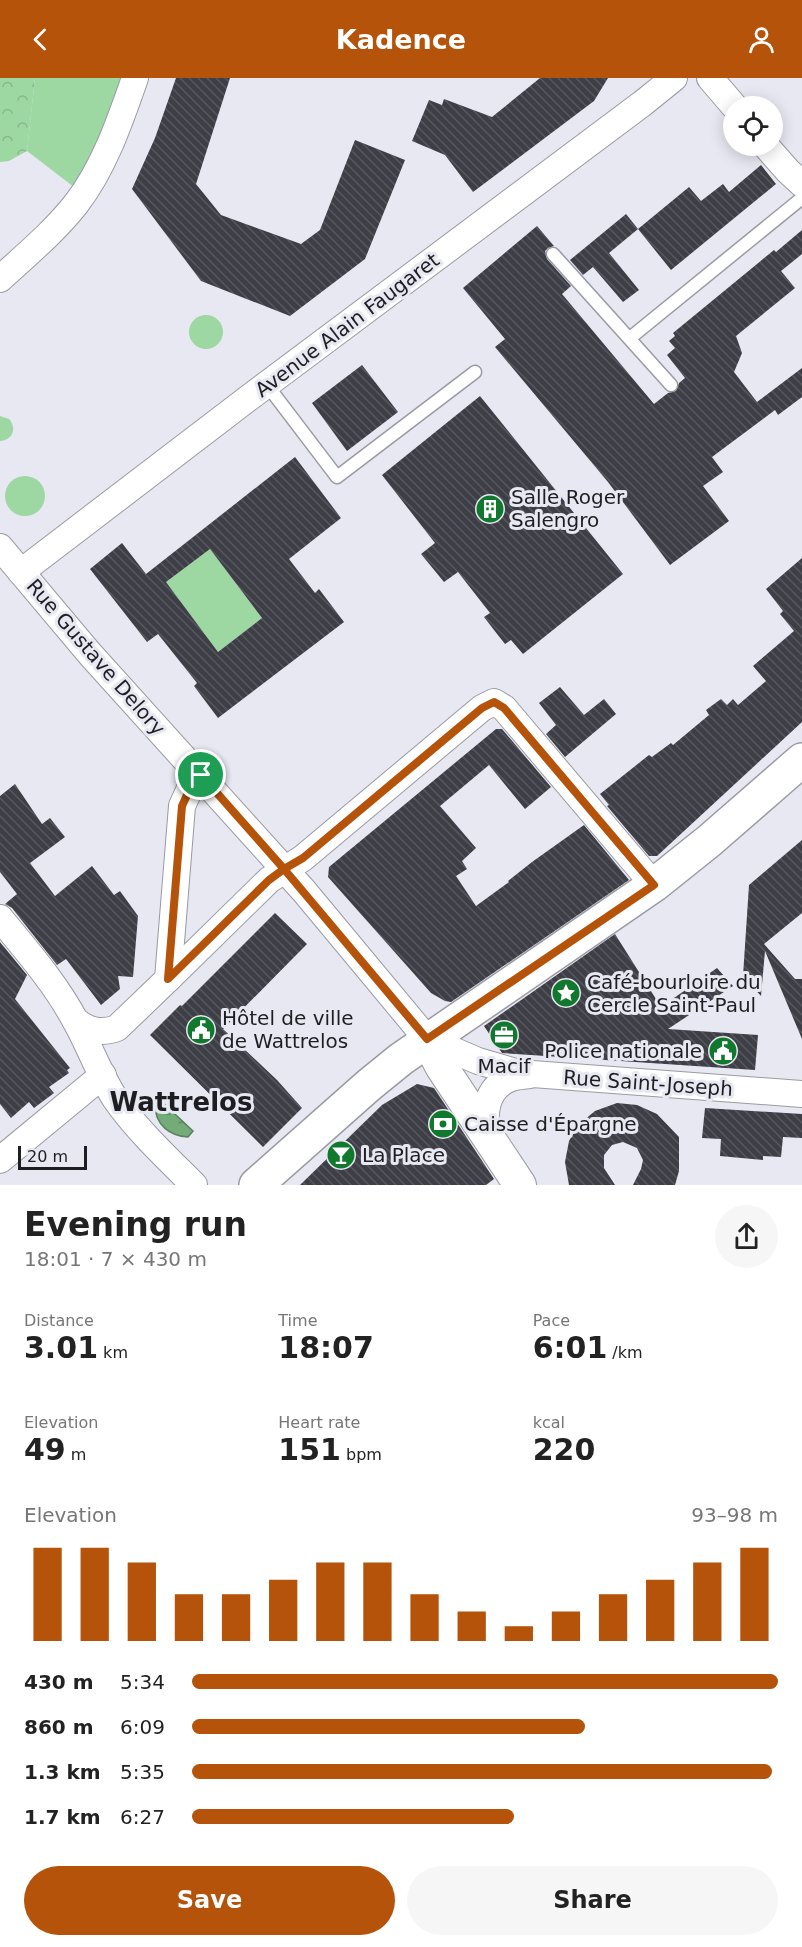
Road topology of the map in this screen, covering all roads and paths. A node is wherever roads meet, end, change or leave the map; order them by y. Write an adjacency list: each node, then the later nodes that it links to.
1 (135, 78): 9 (street)
2 (674, 78): 12 (street, Avenue Alain Faugaret)
3 (710, 78): 4 (street)
4 (725, 96)
5 (775, 156): 6 (street)
6 (802, 184)
7 (802, 198): 10 (lane)
8 (554, 254): 10 (lane)
9 (0, 279)
10 (630, 338): 13 (lane)
11 (476, 372): 12 (lane)
12 (267, 385): 14 (street, Avenue Alain Faugaret)
13 (671, 385)
14 (9, 565): 16 (street, Rue Gustave Delory)
15 (802, 760): 18 (main road)
16 (201, 775): 17 (street, Rue Gustave Delory); 20 (street)
17 (284, 869): 18 (street); 20 (street); 22 (street, Rue Gustave Delory)
18 (654, 885): 22 (main road)
19 (0, 918): 21 (street)
20 (168, 979): 21 (street)
21 (76, 1021): 23 (street)
22 (427, 1039): 24 (street, Rue Saint-Joseph); 26 (street); 29 (main road)
23 (103, 1075): 27 (street); 28 (street)
24 (533, 1075): 25 (street, Rue Saint-Joseph); 26 (street)
25 (802, 1094)
26 (491, 1142): 30 (street)
27 (0, 1160)
28 (194, 1185)
29 (256, 1185)
30 (520, 1185)

